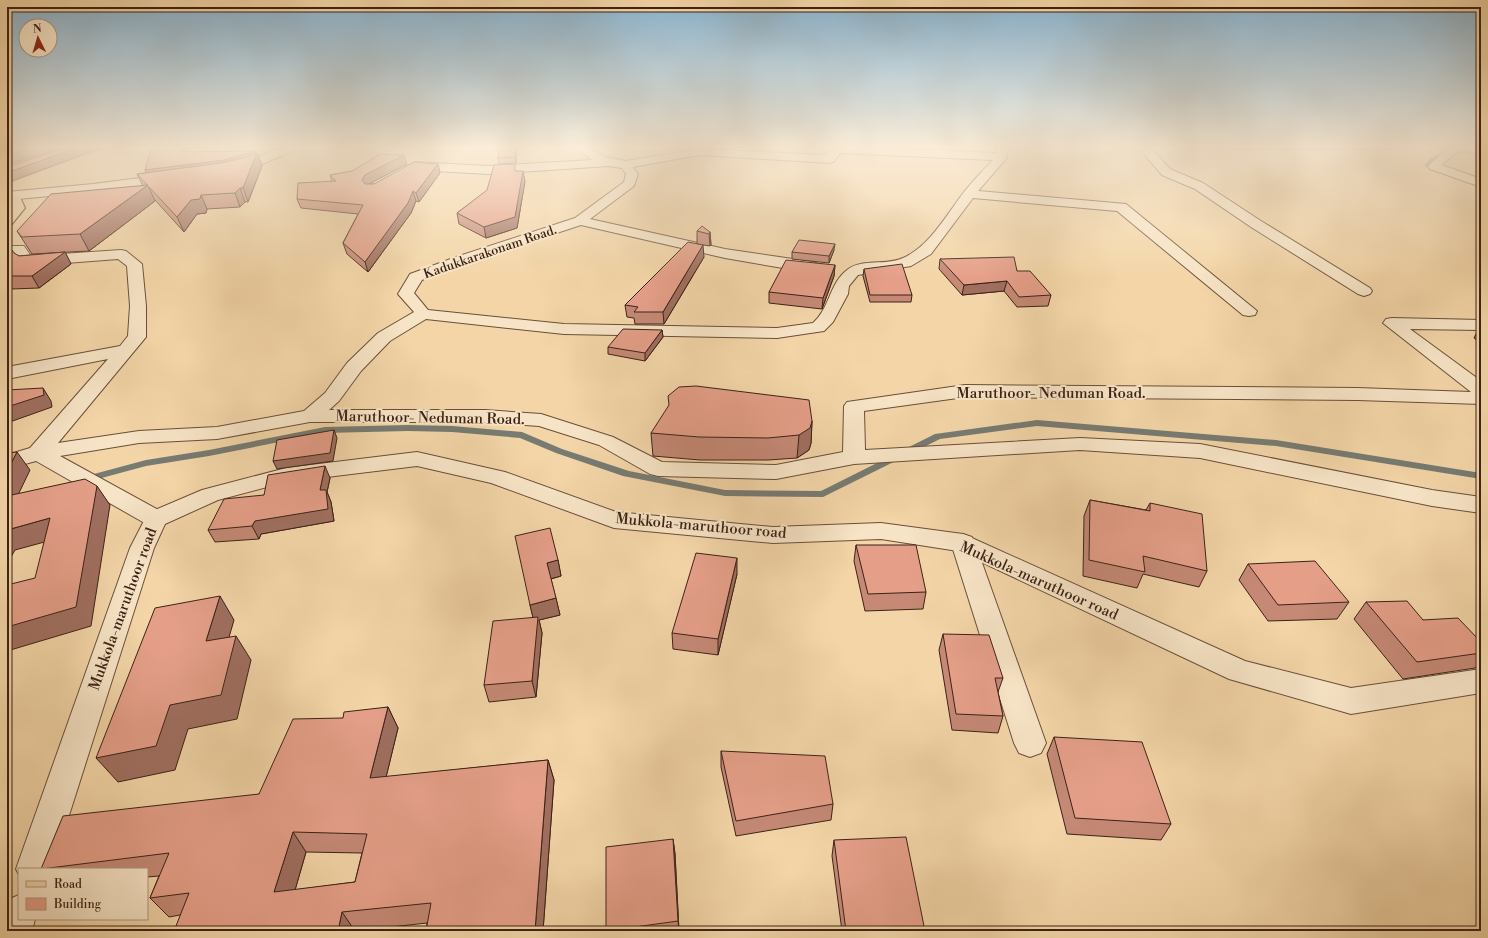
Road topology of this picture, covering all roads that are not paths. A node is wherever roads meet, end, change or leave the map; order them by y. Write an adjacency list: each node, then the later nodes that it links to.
1 (74, 190): 6 (street)
2 (621, 190): 7 (street, Kadukkarakonam Road.)
3 (973, 190): 5 (street)
4 (1205, 190): 11 (street)
5 (969, 194): 10 (street); 12 (street)
6 (7, 196): 8 (main road)
7 (580, 220): 10 (street); 13 (street, Kadukkarakonam Road.)
8 (7, 221)
9 (7, 250): 15 (street)
10 (840, 270): 13 (street)
11 (1364, 291)
12 (1249, 311)
13 (423, 314): 19 (street)
14 (1481, 325): 17 (street)
15 (126, 350): 16 (street); 20 (street)
16 (7, 373)
17 (1481, 390)
18 (1481, 398): 21 (street, Maruthoor- Neduman Road.)
19 (310, 416): 20 (street, Maruthoor- Neduman Road.); 21 (street, Maruthoor- Neduman Road.)
20 (38, 454): 22 (street, Maruthoor- Neduman Road.); 24 (street)
21 (854, 457): 23 (street)
22 (7, 462)
23 (1481, 505)
24 (156, 519): 25 (street, Mukkola-maruthoor road); 28 (street, Mukkola-maruthoor road)
25 (963, 543): 26 (street, Mukkola-maruthoor road); 27 (street)
26 (1481, 681)
27 (1030, 743)
28 (34, 868)
29 (18, 916): 30 (street)
30 (13, 931)

